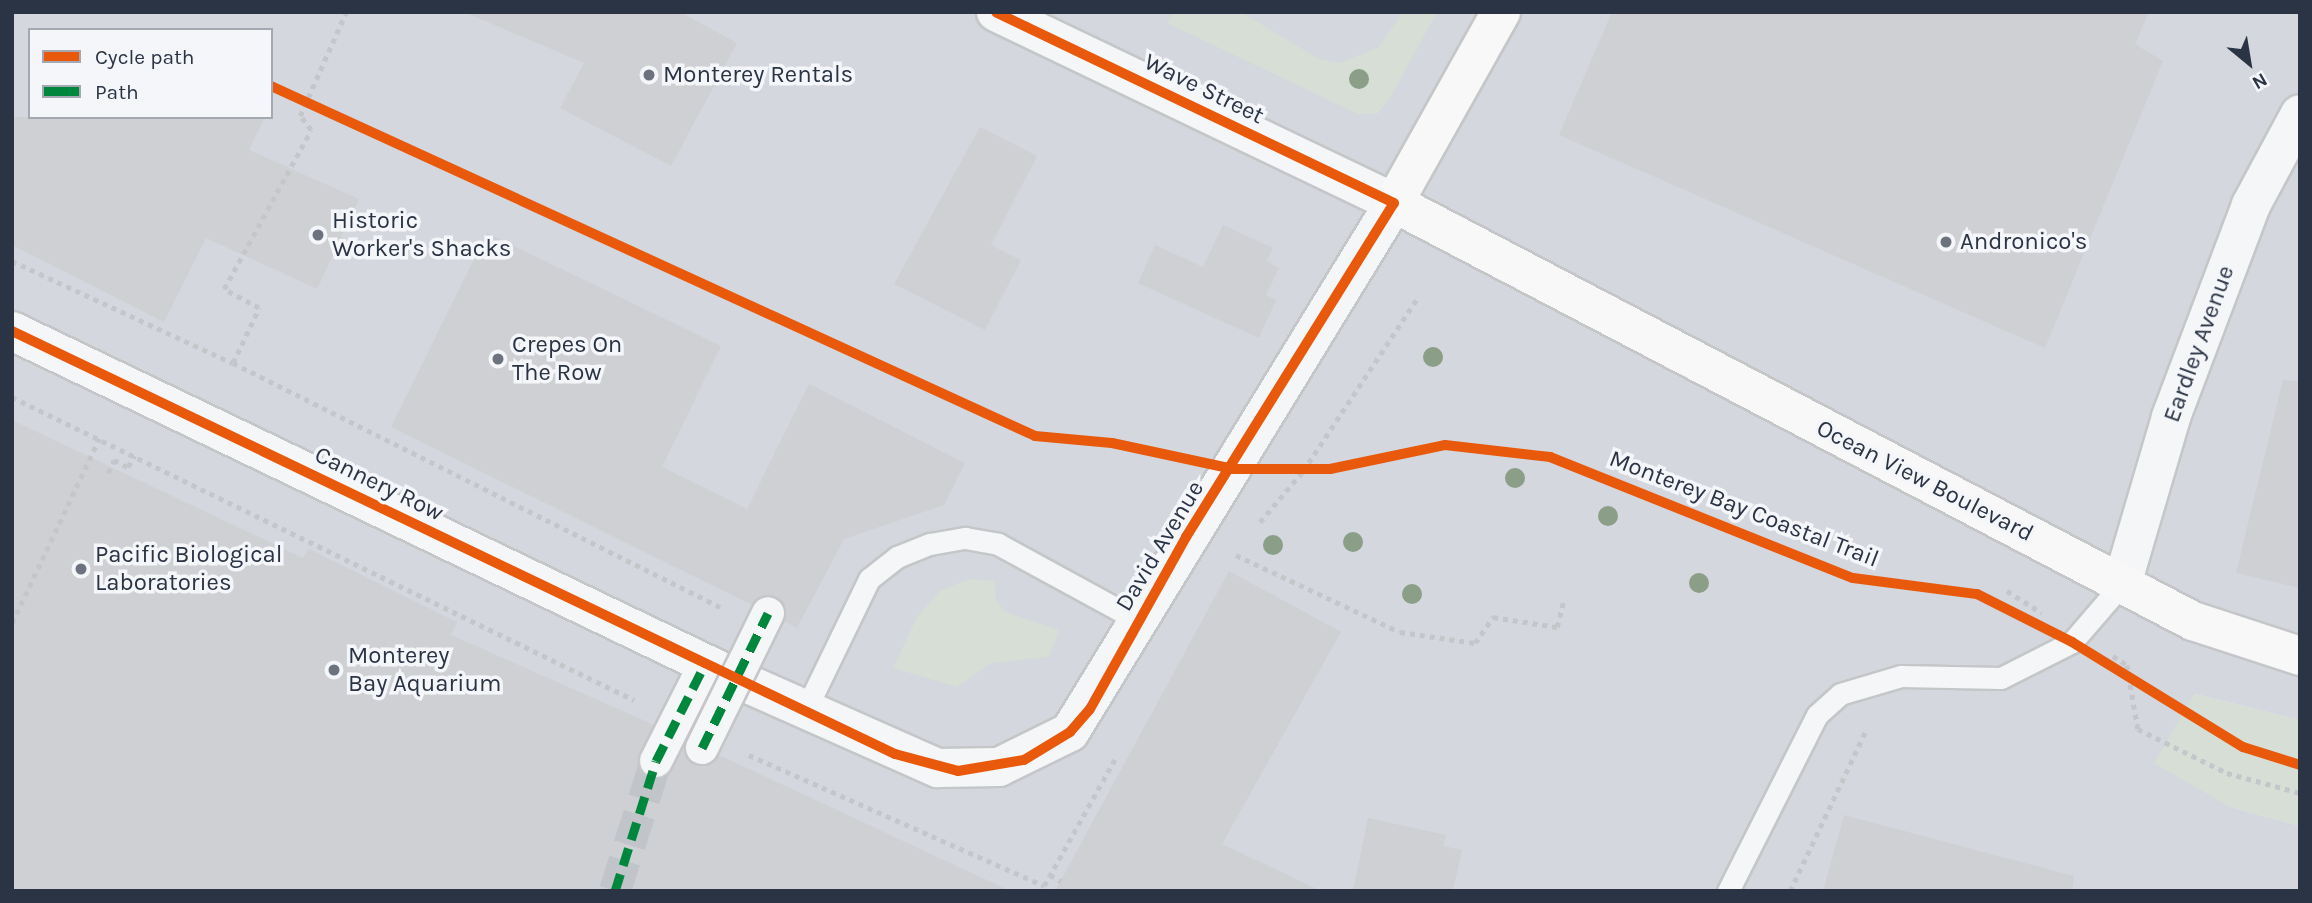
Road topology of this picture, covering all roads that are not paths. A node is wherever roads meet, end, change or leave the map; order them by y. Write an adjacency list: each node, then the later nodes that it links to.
1 (996, 12): 4 (street, Wave Street)
2 (1501, 12): 4 (main road, David Avenue)
3 (2300, 114): 7 (street, Eardley Avenue)
4 (1395, 203): 5 (main road, Wave Street); 9 (street, David Avenue)
5 (1556, 293): 7 (main road, Ocean View Boulevard)
6 (12, 331): 11 (street, Cannery Row)
7 (2122, 584): 10 (main road, Ocean View Boulevard); 16 (lane)
8 (768, 613): 14 (street, bridge)
9 (1139, 621): 12 (lane); 13 (street, David Avenue)
10 (2300, 656)
11 (726, 674): 12 (street, Cannery Row); 15 (street)
12 (805, 711): 13 (street, Cannery Row)
13 (876, 744)
14 (702, 748)
15 (656, 761)
16 (1728, 891)

